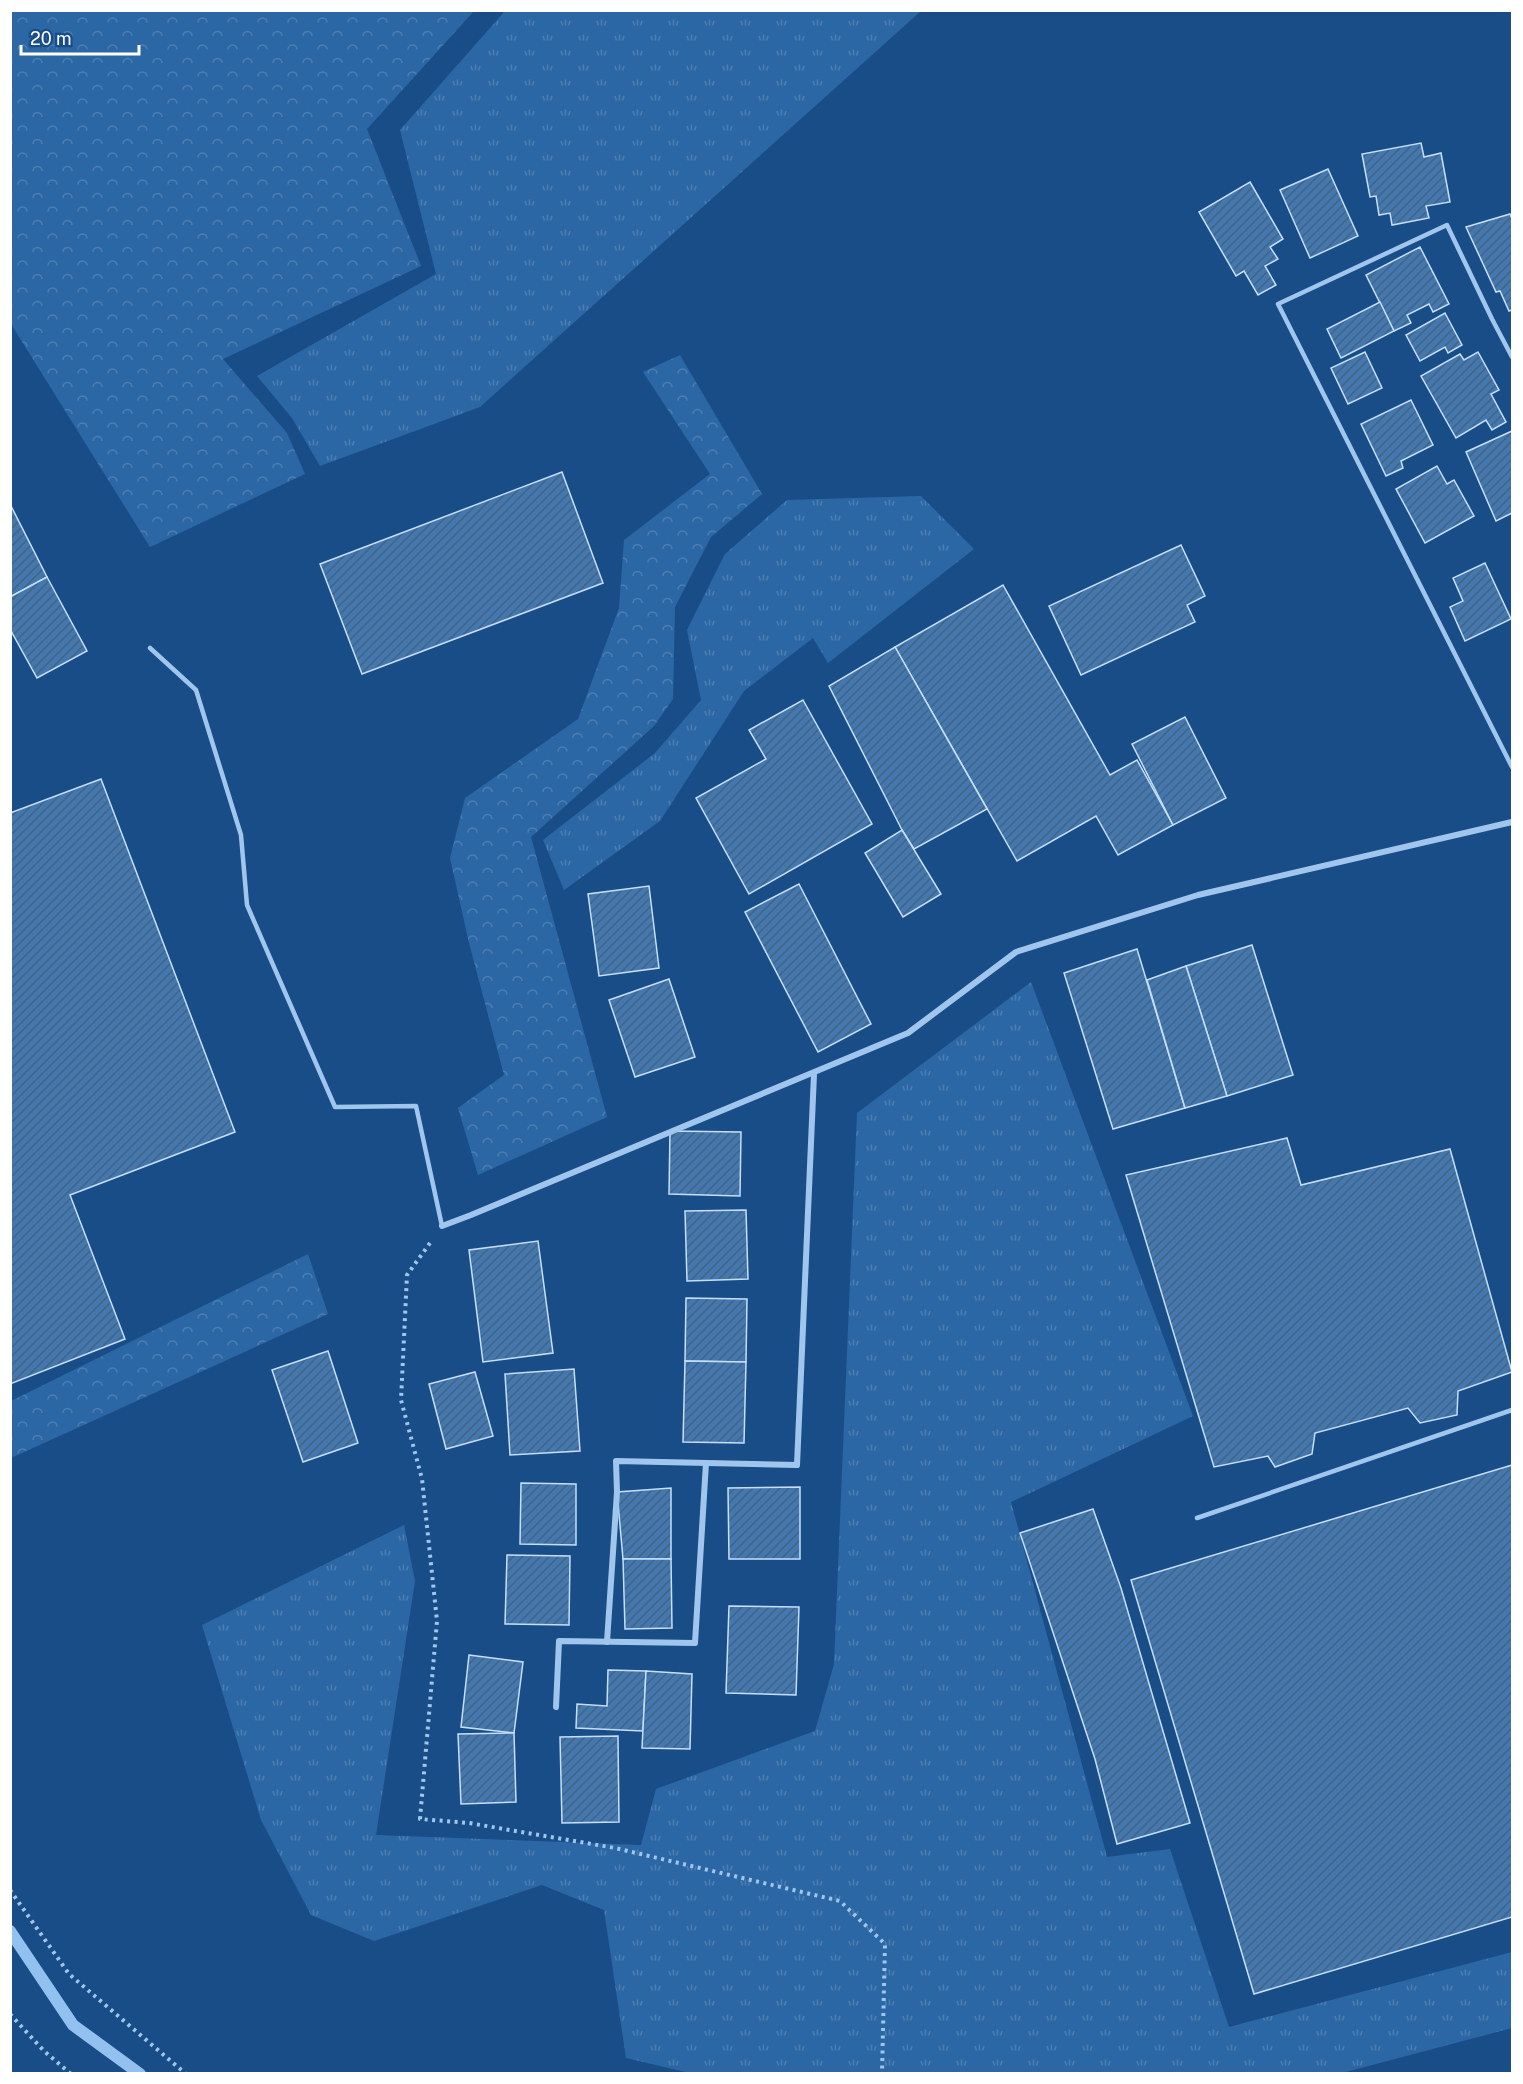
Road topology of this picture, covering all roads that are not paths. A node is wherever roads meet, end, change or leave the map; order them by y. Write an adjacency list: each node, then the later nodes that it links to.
1 (1512, 357): 3 (lane)
2 (150, 648): 6 (lane)
3 (1512, 767)
4 (1512, 822): 5 (street)
5 (814, 1074): 6 (street); 8 (street)
6 (442, 1226)
7 (1512, 1410): 9 (lane)
8 (706, 1463): 10 (street); 10 (street)
9 (1197, 1518)
10 (607, 1642): 11 (street)
11 (556, 1707)

